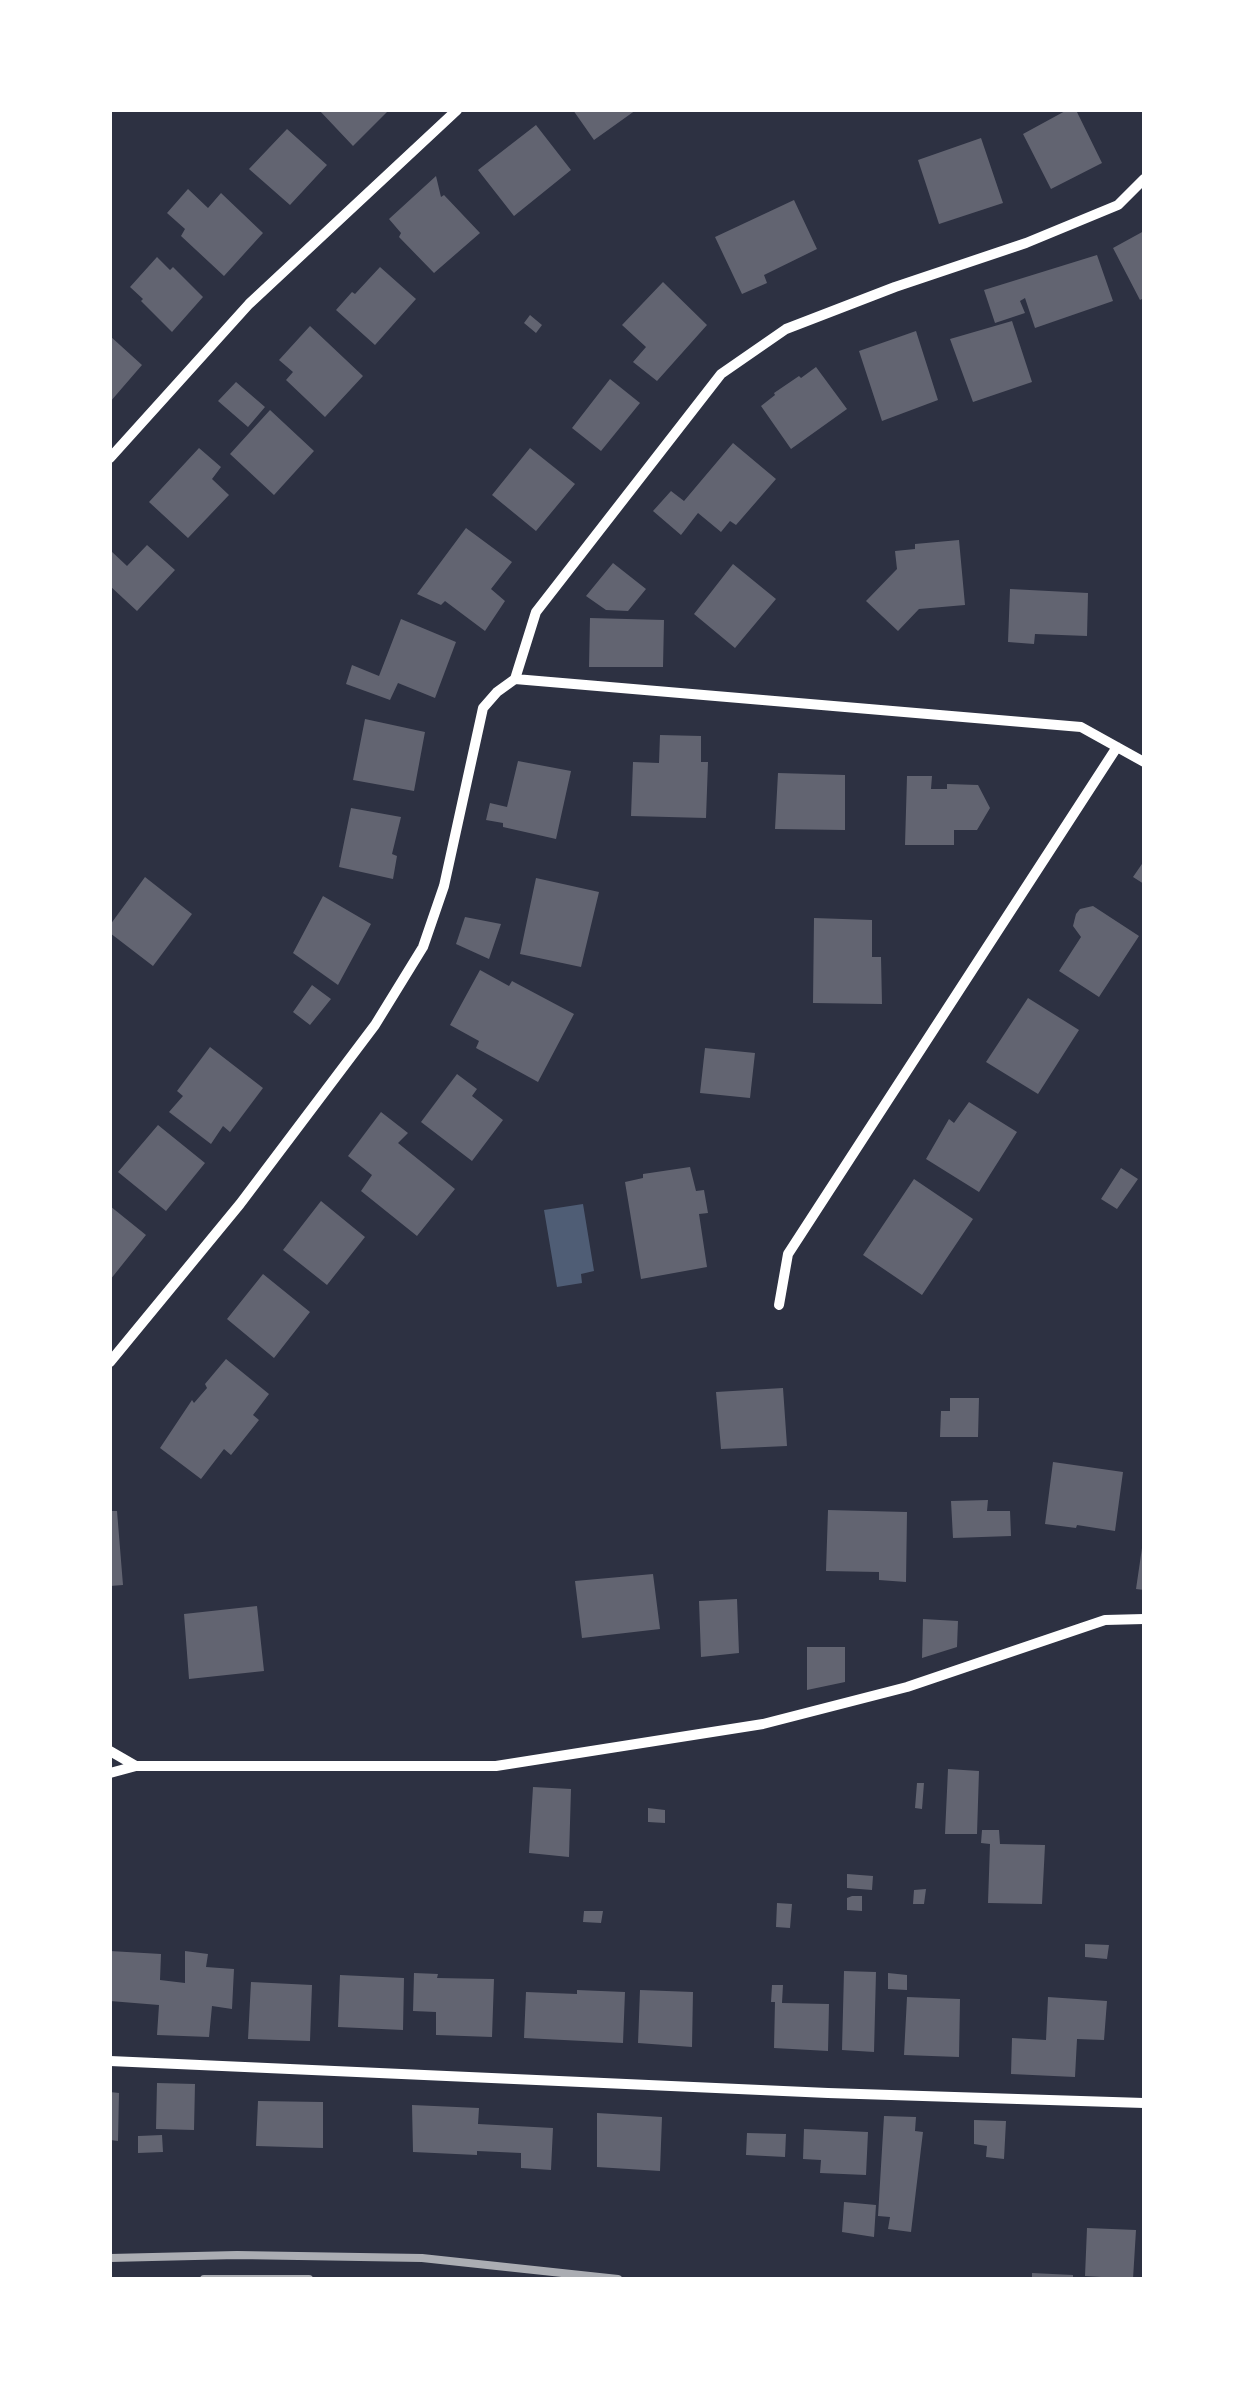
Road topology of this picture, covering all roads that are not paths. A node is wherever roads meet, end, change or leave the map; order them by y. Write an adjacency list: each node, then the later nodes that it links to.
1 (456, 110): 3 (street)
2 (1144, 179): 4 (street)
3 (110, 458)
4 (515, 678): 5 (street); 8 (street)
5 (1117, 747): 6 (street); 7 (street)
6 (1144, 762)
7 (779, 1305)
8 (110, 1362)
9 (1144, 1619): 11 (street)
10 (110, 1751): 11 (street)
11 (136, 1766): 12 (street)
12 (110, 1773)
13 (110, 2061): 14 (street)
14 (1144, 2104)

